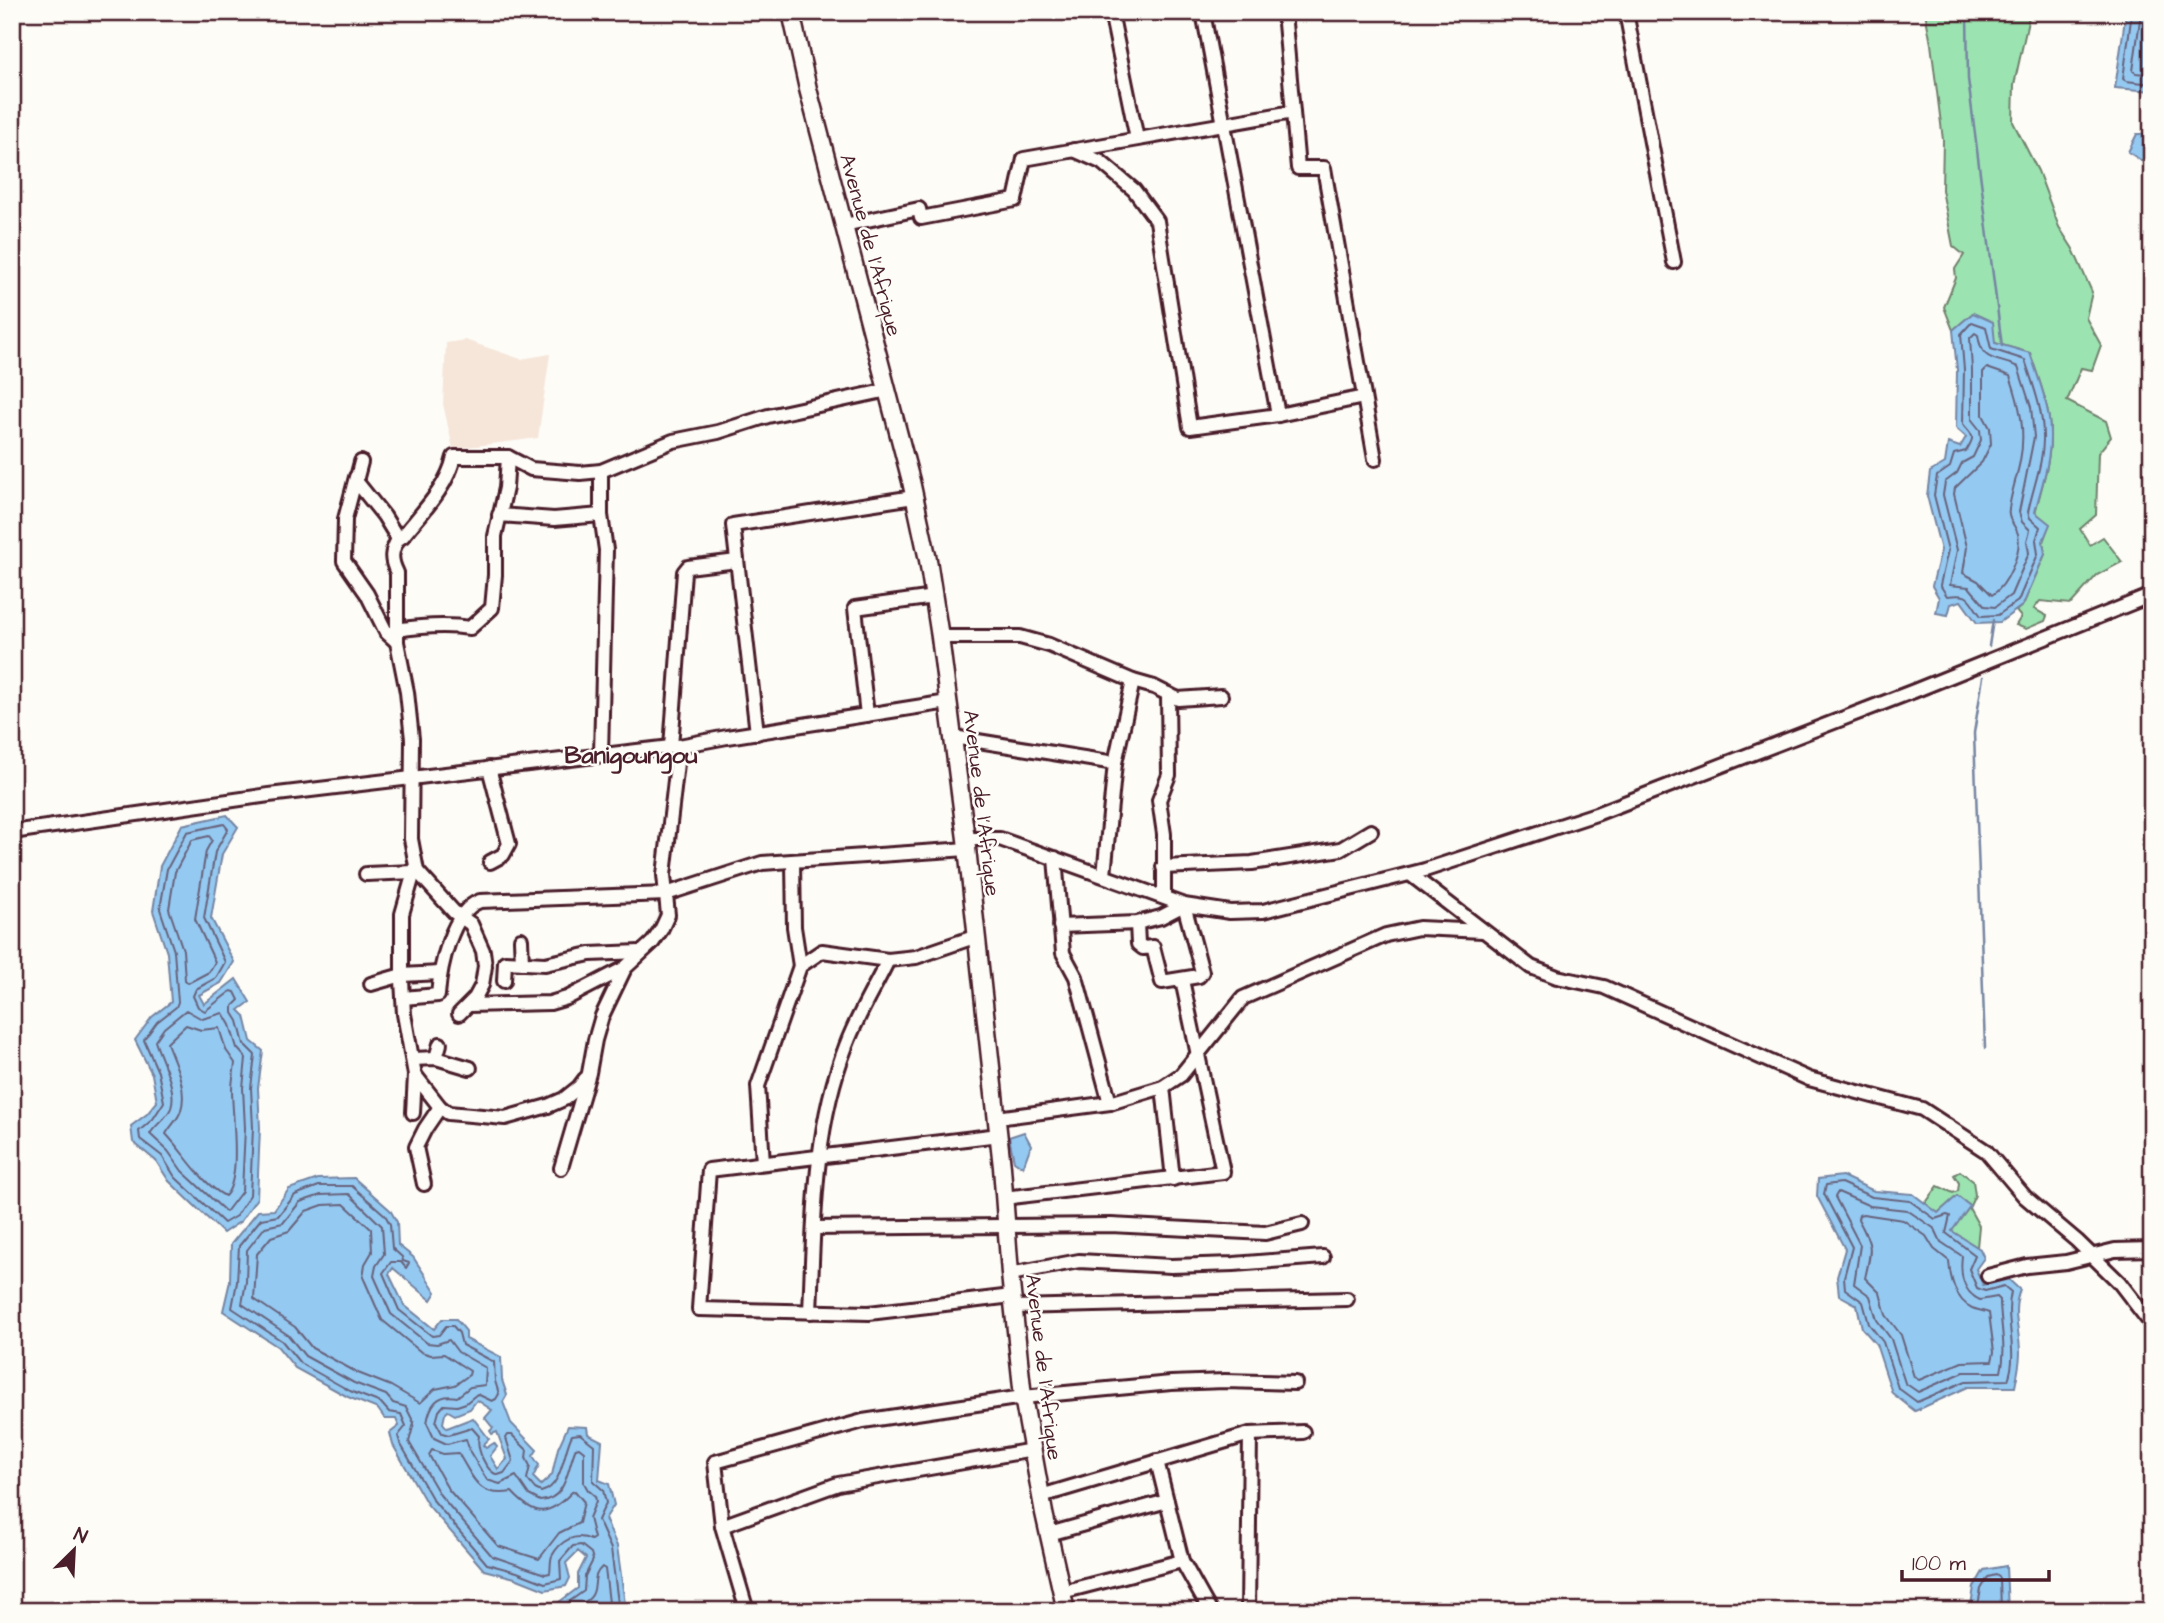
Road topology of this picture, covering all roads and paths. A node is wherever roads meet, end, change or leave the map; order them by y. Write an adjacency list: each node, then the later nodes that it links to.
1 (791, 12): 10 (main road, Avenue de l'Afrique)
2 (1111, 12): 8 (street)
3 (1203, 12): 7 (street)
4 (1284, 12): 6 (street)
5 (1626, 12): 11 (street)
6 (1293, 112): 7 (street); 13 (street)
7 (1224, 124): 8 (street); 14 (street)
8 (1138, 139): 9 (street)
9 (1074, 150): 10 (street); 14 (street)
10 (844, 225): 12 (main road, Avenue de l'Afrique)
11 (1675, 262)
12 (888, 390): 18 (street); 20 (main road, Avenue de l'Afrique)
13 (1364, 397): 14 (street); 16 (street)
14 (1278, 415)
15 (508, 457): 18 (street); 21 (street); 23 (street)
16 (1375, 459)
17 (360, 462): 19 (street)
18 (601, 471): 22 (street)
19 (356, 477): 23 (street); 27 (street)
20 (914, 497): 24 (street); 26 (main road, Avenue de l'Afrique)
21 (499, 515): 22 (street); 27 (street)
22 (601, 515): 37 (street)
23 (398, 538): 27 (street)
24 (737, 561): 34 (street); 36 (street)
25 (2152, 595): 50 (street)
26 (934, 597): 28 (main road, Avenue de l'Afrique); 33 (street)
27 (397, 636): 40 (street)
28 (940, 637): 29 (street); 32 (main road, Avenue de l'Afrique)
29 (1133, 681): 30 (street); 38 (street)
30 (1168, 694): 31 (street); 47 (street)
31 (1221, 696)
32 (948, 702): 33 (street); 35 (main road, Avenue de l'Afrique)
33 (867, 715): 34 (street)
34 (757, 733): 36 (street)
35 (953, 737): 38 (street); 43 (main road, Avenue de l'Afrique)
36 (675, 747): 37 (street); 52 (street)
37 (601, 754): 39 (street)
38 (1115, 764): 51 (street)
39 (489, 768): 40 (street); 45 (street)
40 (413, 777): 42 (street); 48 (street)
41 (1371, 831): 47 (street)
42 (12, 832)
43 (967, 844): 44 (street); 46 (street); 59 (main road, Avenue de l'Afrique)
44 (1055, 858): 51 (street); 57 (street)
45 (490, 862)
46 (793, 862): 52 (street); 64 (street)
47 (1163, 867): 53 (street)
48 (416, 872): 49 (street); 55 (street); 67 (street)
49 (366, 874)
50 (1410, 874): 54 (street); 58 (street)
51 (1104, 875): 53 (street)
52 (666, 894): 55 (street); 61 (street)
53 (1164, 897): 54 (street)
54 (1184, 905): 56 (street); 68 (street)
55 (462, 917): 65 (street); 66 (street)
56 (1137, 923): 57 (street); 68 (street)
57 (1060, 926): 80 (street)
58 (1483, 931): 73 (street); 94 (street)
59 (977, 936): 62 (street); 83 (main road, Avenue de l'Afrique)
60 (521, 940): 63 (street)
61 (640, 952): 63 (street); 65 (street)
62 (888, 960): 64 (street); 84 (street)
63 (522, 963): 69 (street)
64 (800, 966): 85 (street)
65 (625, 968): 77 (street)
66 (440, 973): 67 (street); 71 (street)
67 (402, 975): 70 (street); 71 (street)
68 (1182, 980): 73 (street)
69 (504, 981)
70 (371, 984)
71 (403, 998): 75 (street)
72 (440, 1044): 74 (street)
73 (1199, 1054): 79 (street); 87 (street)
74 (436, 1058): 75 (street); 76 (street)
75 (413, 1059): 78 (street)
76 (470, 1068)
77 (589, 1073): 81 (street); 86 (street)
78 (415, 1075): 81 (street); 82 (street)
79 (1163, 1087): 80 (street); 87 (street)
80 (1110, 1103): 83 (street)
81 (440, 1107): 88 (street)
82 (413, 1112)
83 (998, 1126): 84 (street); 89 (main road, Avenue de l'Afrique)
84 (819, 1157): 85 (street); 92 (street)
85 (762, 1163): 100 (street)
86 (561, 1168)
87 (1173, 1179): 89 (street)
88 (424, 1185)
89 (1004, 1198): 91 (main road, Avenue de l'Afrique)
90 (1302, 1224): 91 (street)
91 (1006, 1227): 92 (street); 96 (main road, Avenue de l'Afrique)
92 (814, 1228): 100 (street)
93 (2152, 1249): 94 (street)
94 (2093, 1256): 97 (street); 101 (street)
95 (1323, 1257): 96 (street)
96 (1010, 1274): 99 (main road, Avenue de l'Afrique)
97 (1988, 1276)
98 (1347, 1299): 99 (street)
99 (1013, 1302): 100 (street); 103 (main road, Avenue de l'Afrique)
100 (810, 1312)
101 (2152, 1325)
102 (1295, 1382): 103 (street)
103 (1023, 1397): 106 (main road, Avenue de l'Afrique); 110 (street)
104 (1303, 1432): 105 (street)
105 (1250, 1434): 107 (street); 117 (street)
106 (1032, 1450): 108 (main road, Avenue de l'Afrique); 110 (street)
107 (1157, 1461): 108 (street); 109 (street)
108 (1041, 1496): 111 (main road, Avenue de l'Afrique)
109 (1167, 1501): 111 (street); 112 (street)
110 (722, 1526): 114 (street)
111 (1048, 1534): 113 (main road, Avenue de l'Afrique)
112 (1182, 1561): 113 (street); 116 (street)
113 (1062, 1592): 115 (main road, Avenue de l'Afrique)
114 (747, 1611)
115 (1066, 1611)
116 (1210, 1611)
117 (1248, 1611)

